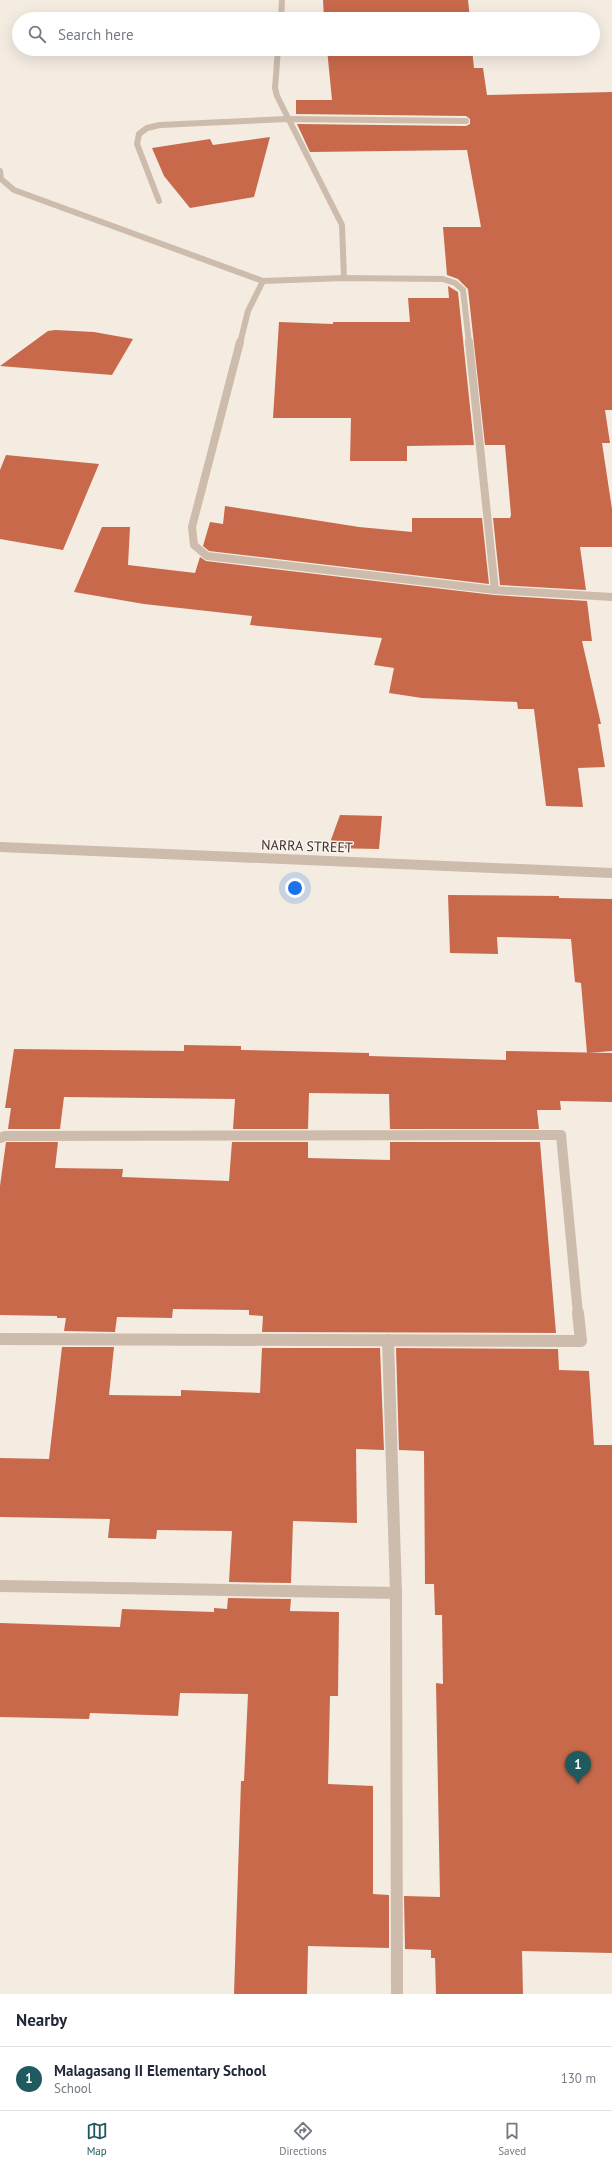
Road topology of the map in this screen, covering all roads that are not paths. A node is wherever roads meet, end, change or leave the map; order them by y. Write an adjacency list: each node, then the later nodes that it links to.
1 (282, 0): 2 (street)
2 (281, 12)
3 (277, 56): 4 (street)
4 (287, 119): 5 (street); 7 (street); 8 (street)
5 (466, 121)
6 (0, 171): 9 (street)
7 (159, 201)
8 (344, 278): 9 (street); 10 (street)
9 (263, 281): 10 (street)
10 (495, 590): 11 (street)
11 (612, 597)
12 (0, 847): 13 (street, NARRA STREET)
13 (612, 873)
14 (0, 1138): 16 (street)
15 (0, 1339): 16 (street)
16 (388, 1340): 18 (street)
17 (0, 1586): 18 (street)
18 (396, 1593): 19 (street)
19 (396, 1994)

